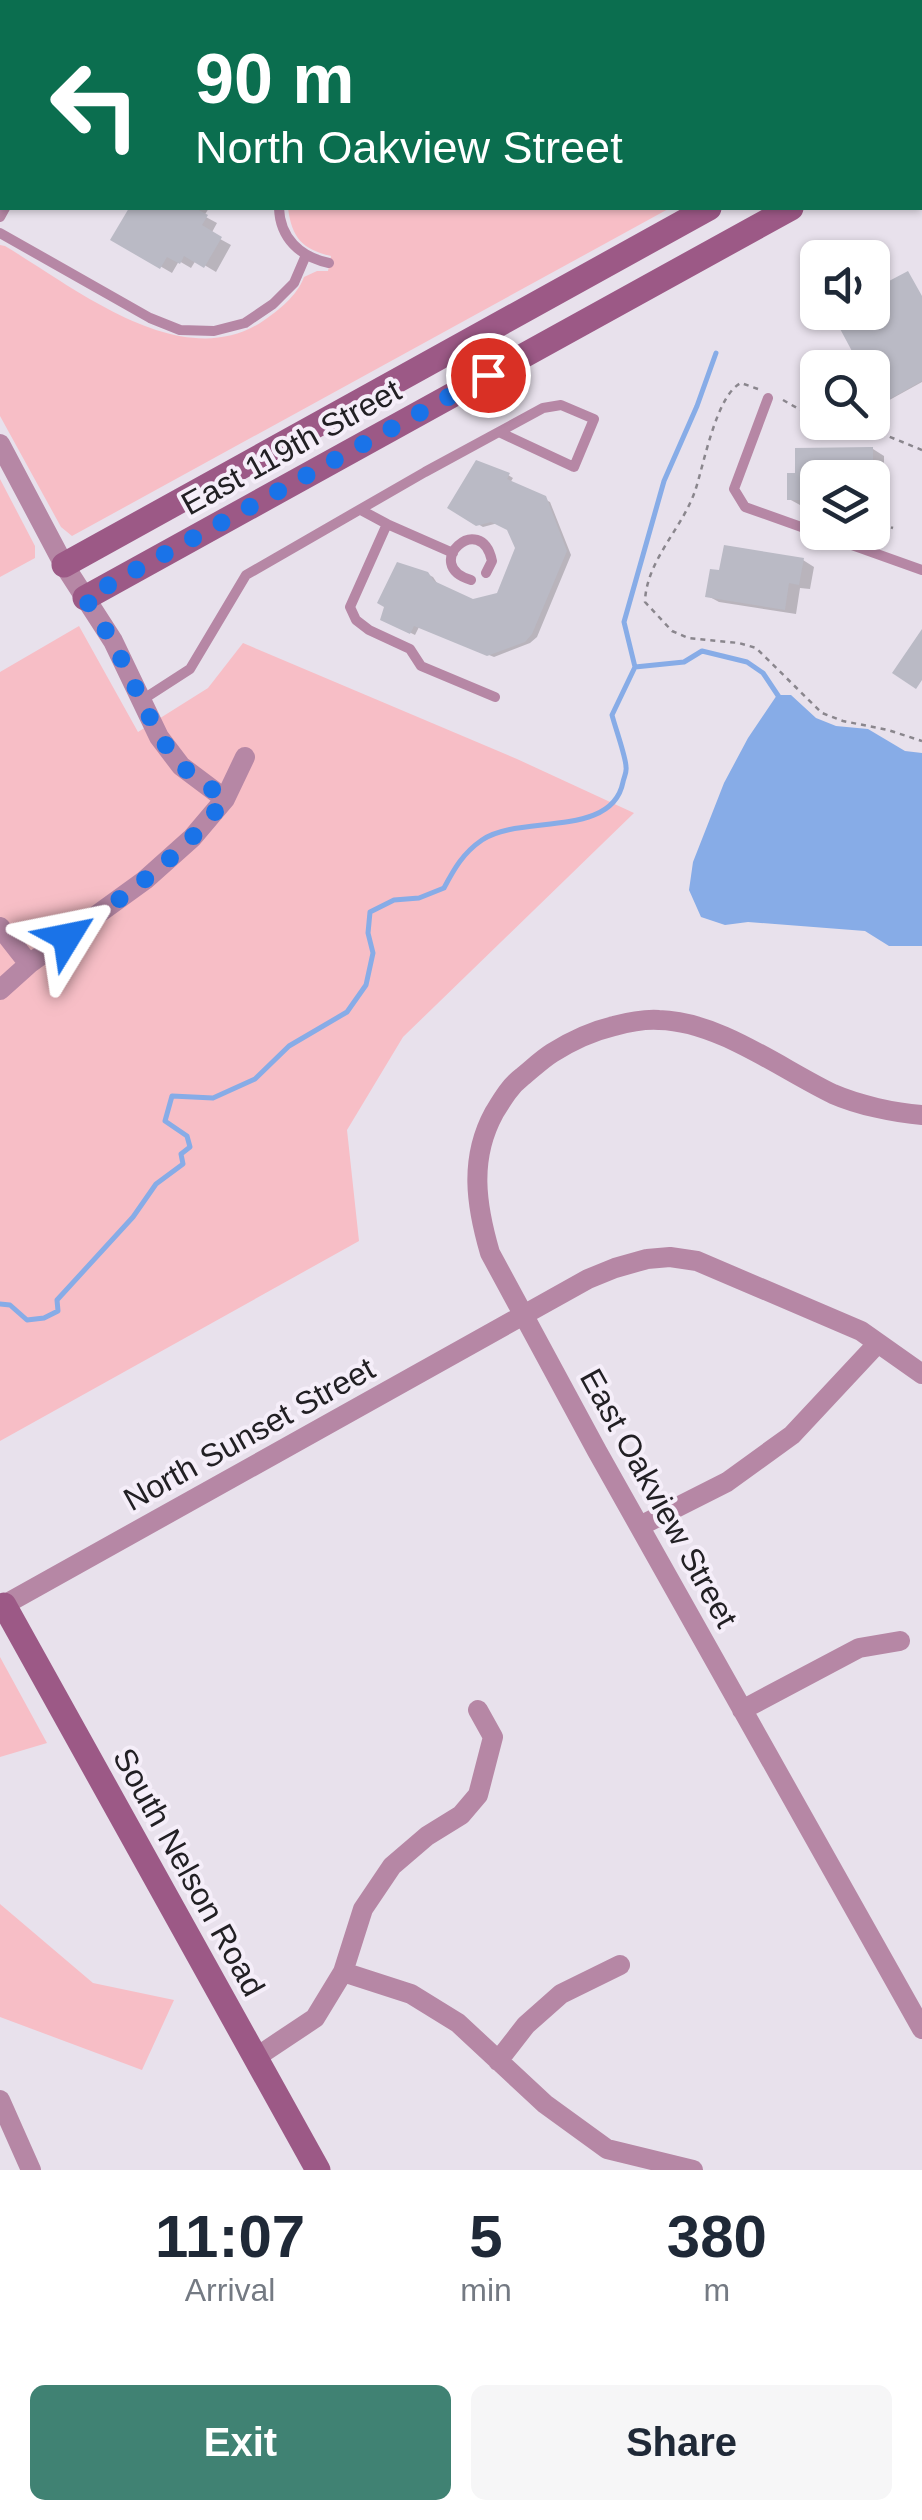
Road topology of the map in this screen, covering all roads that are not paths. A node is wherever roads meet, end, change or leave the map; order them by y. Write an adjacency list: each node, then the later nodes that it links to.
1 (278, 210): 5 (lane)
2 (705, 210): 13 (main road, East 119th Street)
3 (787, 210): 17 (main road, East 119th Street)
4 (0, 233): 5 (lane)
5 (306, 254): 6 (lane)
6 (329, 262)
7 (771, 396): 14 (lane)
8 (500, 432): 8 (lane); 10 (lane)
9 (0, 444): 13 (street)
10 (361, 510): 11 (lane); 19 (lane)
11 (387, 524): 12 (lane); 18 (lane)
12 (452, 553): 15 (lane); 16 (lane)
13 (64, 564): 17 (street)
14 (922, 570)
15 (486, 573)
16 (471, 580)
17 (85, 598): 19 (street)
18 (495, 697)
19 (141, 701): 21 (street)
20 (245, 756): 21 (street)
21 (225, 799): 23 (street)
22 (0, 927): 23 (street)
23 (29, 964): 24 (street)
24 (0, 990)
25 (922, 1115): 26 (street, East Oakview Street)
26 (524, 1314): 27 (street, North Sunset Street); 29 (street, East Oakview Street); 30 (street, North Sunset Street)
27 (878, 1343): 28 (street, North Sunset Street); 29 (street)
28 (922, 1374)
29 (640, 1526): 33 (street, East Oakview Street)
30 (4, 1605): 37 (main road, South Nelson Road)
31 (900, 1641): 33 (street)
32 (478, 1710): 35 (street)
33 (742, 1710): 36 (street, East Oakview Street)
34 (620, 1965): 38 (street)
35 (344, 1972): 37 (street); 38 (street)
36 (922, 2029)
37 (255, 2058): 41 (main road, South Nelson Road)
38 (498, 2061): 42 (street)
39 (0, 2100): 40 (street)
40 (31, 2170)
41 (318, 2170)
42 (693, 2170)

